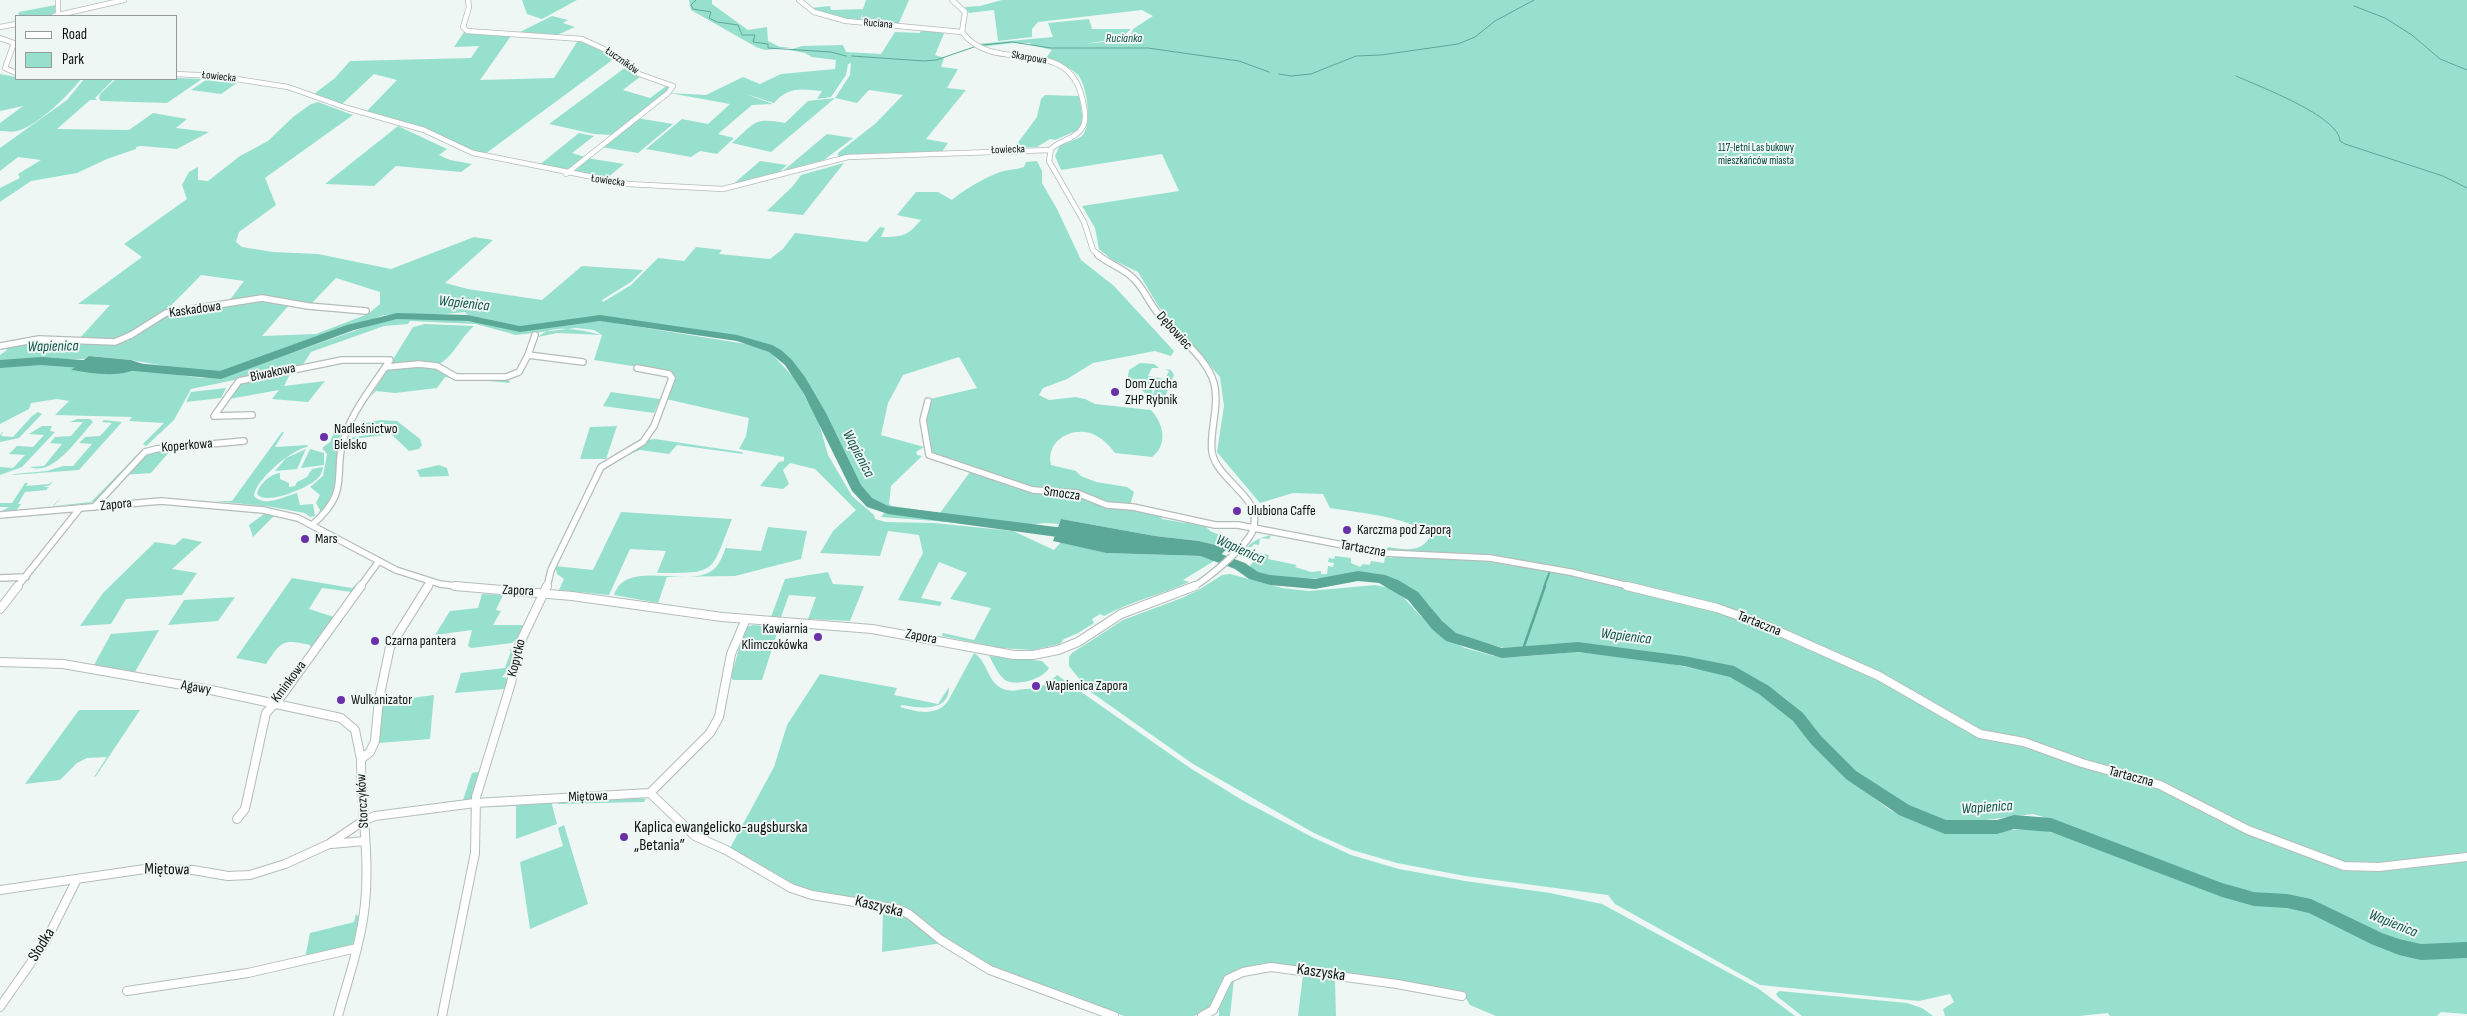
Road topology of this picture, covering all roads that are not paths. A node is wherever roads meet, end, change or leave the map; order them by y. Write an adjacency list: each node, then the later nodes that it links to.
1 (58, 0): 6 (street)
2 (124, 0): 7 (street)
3 (468, 0): 15 (street, Łuczników)
4 (800, 0): 10 (street, Ruciana)
5 (952, 0): 10 (street)
6 (56, 15)
7 (60, 15)
8 (15, 24): 9 (street)
9 (2, 27)
10 (962, 32): 14 (street, Skarpowa)
11 (0, 38): 12 (street)
12 (15, 73)
13 (178, 74): 15 (street, Łowiecka)
14 (1050, 150): 15 (street, Łowiecka); 30 (street, Dębowiec)
15 (566, 174)
16 (366, 311): 18 (street, Kaskadowa)
17 (536, 335): 19 (street)
18 (0, 346)
19 (528, 355): 20 (street); 21 (street)
20 (583, 362)
21 (388, 363): 24 (street, Biwakowa); 29 (street)
22 (637, 368): 35 (street, Kopytko)
23 (928, 401): 30 (street, Smocza)
24 (252, 415)
25 (244, 441): 26 (street, Koperkowa)
26 (94, 507): 27 (street, Zapora); 29 (street, Zapora)
27 (80, 508): 28 (street, Zapora); 32 (street)
28 (0, 515)
29 (312, 525): 31 (street, Zapora)
30 (1253, 529): 37 (street, Zapora); 47 (street, Tartaczna)
31 (379, 561): 34 (street, Zapora); 39 (street, Kminkowa)
32 (26, 577): 33 (street); 36 (street)
33 (0, 578)
34 (431, 582): 35 (street, Zapora); 40 (street, Storczyków)
35 (545, 593): 37 (street, Zapora); 42 (street, Kopytko)
36 (0, 609)
37 (746, 619): 41 (street)
38 (0, 662): 39 (street, Agawy)
39 (273, 705): 40 (street, Agawy); 43 (street, Kminkowa)
40 (361, 759): 44 (street, Storczyków)
41 (650, 793): 42 (street, Miętowa); 57 (street, Kaszyska)
42 (476, 803): 44 (street, Miętowa); 56 (street, Kopytko)
43 (236, 819)
44 (363, 821): 45 (street, Storczyków); 46 (street, Miętowa)
45 (365, 841): 46 (street, Miętowa); 50 (street, Storczyków)
46 (329, 844): 48 (street, Miętowa)
47 (2467, 857)
48 (77, 879): 49 (street, Miętowa); 53 (street, Słodka)
49 (0, 890)
50 (357, 948): 51 (street); 55 (street, Storczyków)
51 (127, 991)
52 (1462, 996): 54 (street, Kaszyska)
53 (0, 1007)
54 (1214, 1013): 58 (street, Kaszyska)
55 (338, 1016)
56 (442, 1016)
57 (1114, 1016)
58 (1202, 1016)

